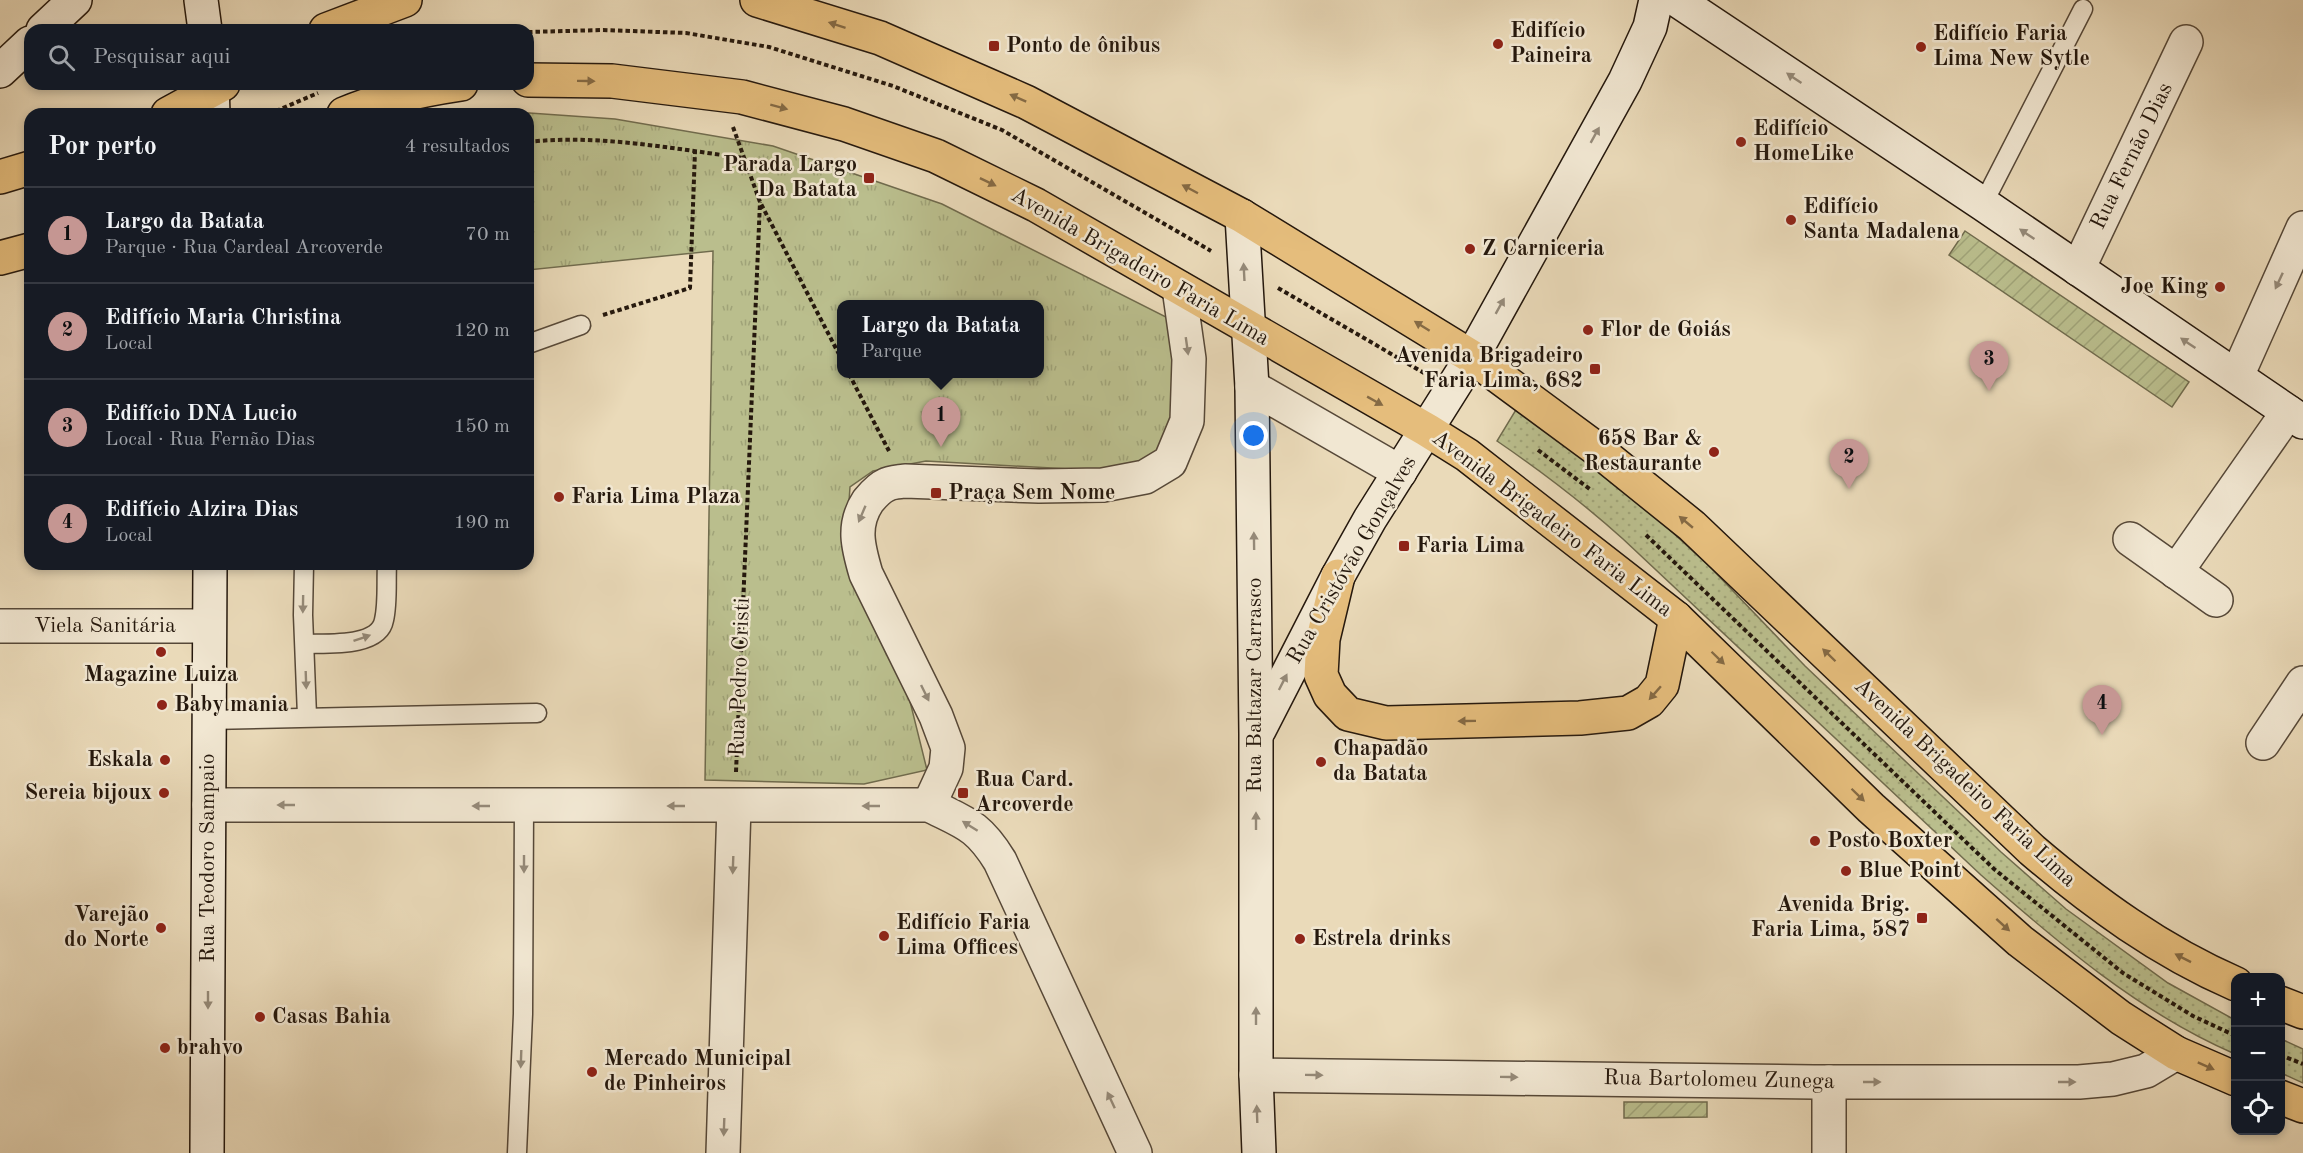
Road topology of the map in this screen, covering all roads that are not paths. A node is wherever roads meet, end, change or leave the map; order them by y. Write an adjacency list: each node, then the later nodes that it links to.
1 (75, 0): 8 (street)
2 (201, 0): 9 (street)
3 (405, 0): 10 (highway)
4 (757, 0): 22 (highway, Avenida Brigadeiro Faria Lima, one-way to 4)
5 (1656, 0): 31 (street, Rua Cristóvão Gonçalves, one-way to 5)
6 (1677, 0): 21 (street, one-way to 6)
7 (2083, 9): 21 (lane)
8 (50, 24)
9 (204, 24)
10 (342, 24)
11 (2187, 42): 26 (street, Rua Fernão Dias)
12 (24, 49): 13 (street)
13 (0, 71)
14 (534, 80): 27 (highway, Avenida Brigadeiro Faria Lima, one-way to 27)
15 (422, 90): 17 (highway)
16 (215, 93): 18 (highway)
17 (333, 103)
18 (181, 108)
19 (24, 170): 20 (highway)
20 (0, 177)
21 (1983, 204): 26 (street, one-way to 21)
22 (1242, 216): 29 (street, Rua Baltazar Carrasco, one-way to 22); 31 (highway, Avenida Brigadeiro Faria Lima, one-way to 22)
23 (2303, 228): 32 (street, one-way to 32)
24 (24, 252): 25 (highway)
25 (0, 258)
26 (2078, 269): 32 (street, one-way to 26)
27 (1179, 288): 29 (highway, Avenida Brigadeiro Faria Lima); 55 (street, one-way to 55)
28 (581, 325): 30 (lane)
29 (1247, 328): 33 (street, Rua Baltazar Carrasco); 35 (highway, Avenida Brigadeiro Faria Lima, one-way to 35)
30 (534, 342)
31 (1472, 357): 35 (street, Rua Cristóvão Gonçalves); 58 (highway, Avenida Brigadeiro Faria Lima, one-way to 31)
32 (2236, 376): 34 (street)
33 (1252, 387): 36 (street); 52 (street, Rua Baltazar Carrasco, one-way to 33)
34 (2296, 417): 41 (street)
35 (1427, 430): 36 (street, Rua Cristóvão Gonçalves); 44 (highway, Avenida Brigadeiro Faria Lima)
36 (1401, 472): 42 (street, Rua Cristóvão Gonçalves)
37 (2130, 539): 41 (street)
38 (210, 570): 46 (street, Rua Teodoro Sampaio)
39 (304, 570): 47 (lane, one-way to 47)
40 (387, 570): 47 (lane, one-way to 40)
41 (2176, 572): 43 (street)
42 (1338, 576): 44 (highway, one-way to 42); 52 (street, Rua Cristóvão Gonçalves, one-way to 42)
43 (2216, 600)
44 (1676, 618): 61 (highway, Avenida Brigadeiro Faria Lima, one-way to 61)
45 (0, 626): 46 (street, Viela Sanitária)
46 (209, 626): 51 (street, Rua Teodoro Sampaio)
47 (304, 644): 50 (lane, one-way to 50)
48 (2303, 683): 53 (street)
49 (537, 713): 50 (lane)
50 (307, 716): 51 (lane)
51 (209, 720): 54 (street, Rua Teodoro Sampaio)
52 (1256, 734): 62 (street, Rua Baltazar Carrasco, one-way to 52)
53 (2263, 742)
54 (209, 805): 56 (street, one-way to 54); 67 (street, Rua Teodoro Sampaio, one-way to 67)
55 (929, 805): 57 (street, one-way to 57); 70 (street, one-way to 55)
56 (524, 806): 57 (street, one-way to 56); 68 (lane, one-way to 68)
57 (734, 806): 69 (street, one-way to 69)
58 (2231, 982)
59 (2285, 1005): 60 (highway)
60 (2303, 1012)
61 (2176, 1053): 63 (highway, Avenida Brigadeiro Faria Lima, one-way to 63); 64 (street, Rua Bartolomeu Zunega, one-way to 61)
62 (1256, 1075): 64 (street, Rua Bartolomeu Zunega, one-way to 64); 71 (street, Rua Baltazar Carrasco, one-way to 62)
63 (2231, 1076)
64 (1829, 1082): 72 (street)
65 (2285, 1099): 66 (highway)
66 (2303, 1106)
67 (207, 1153)
68 (517, 1153)
69 (723, 1153)
70 (1135, 1153)
71 (1259, 1153)
72 (1829, 1153)

